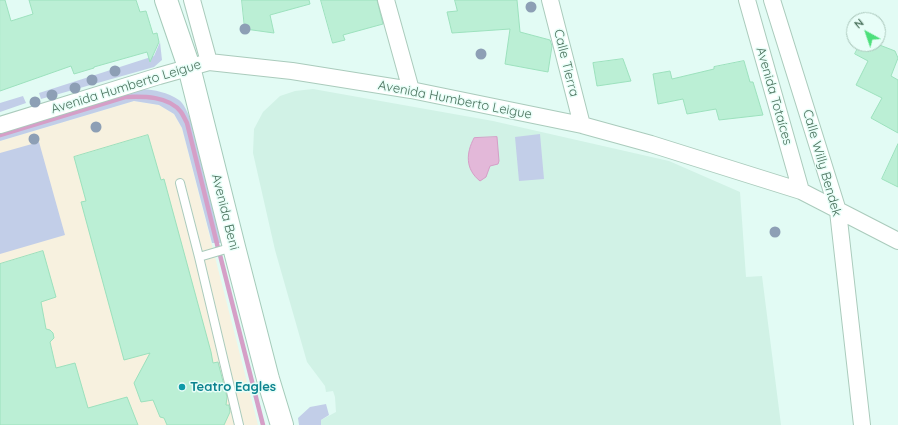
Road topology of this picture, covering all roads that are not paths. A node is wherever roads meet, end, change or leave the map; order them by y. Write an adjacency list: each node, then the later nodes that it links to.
1 (166, 0): 7 (street, Avenida Beni)
2 (192, 0): 7 (street, Avenida Beni)
3 (386, 0): 8 (street)
4 (550, 0): 10 (street, Calle Tierra)
5 (747, 0): 12 (street, Avenida Totaíces)
6 (772, 0): 13 (street, Calle Willy Bendek)
7 (199, 65): 8 (street, Avenida Humberto Leigue); 9 (street, Avenida Humberto Leigue); 15 (street, Avenida Beni)
8 (411, 90): 10 (street, Avenida Humberto Leigue)
9 (0, 125)
10 (582, 125): 12 (street, Avenida Humberto Leigue)
11 (180, 183): 16 (lane)
12 (801, 191): 13 (street, Avenida Humberto Leigue)
13 (838, 211): 14 (street, Avenida Humberto Leigue); 19 (street, Calle Willy Bendek)
14 (898, 241)
15 (234, 247): 16 (lane); 18 (street, Avenida Beni)
16 (199, 257): 17 (lane)
17 (239, 425)
18 (282, 425)
19 (862, 425)

